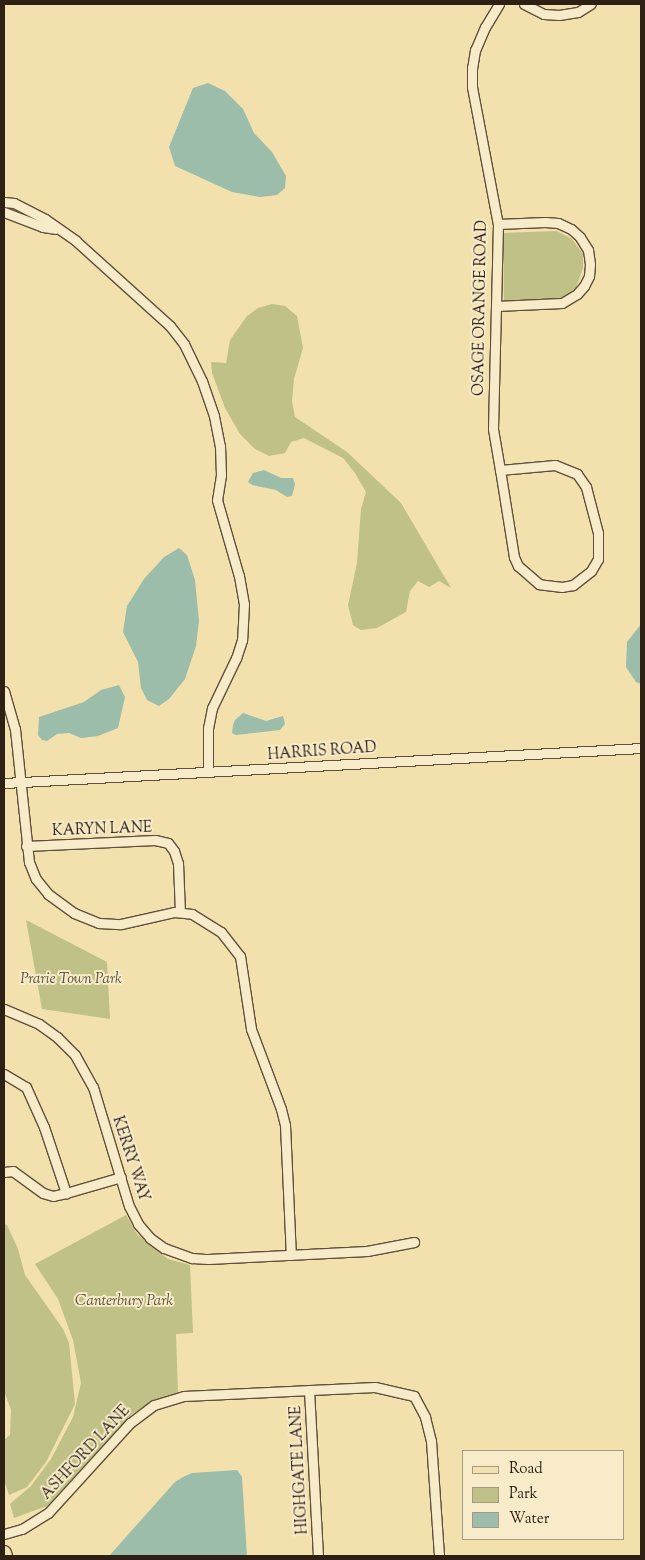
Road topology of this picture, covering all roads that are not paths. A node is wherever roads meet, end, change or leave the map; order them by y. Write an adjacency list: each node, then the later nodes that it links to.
1 (500, 4): 6 (street, OSAGE ORANGE ROAD)
2 (524, 4): 3 (street)
3 (591, 4)
4 (4, 202): 7 (street)
5 (4, 212): 7 (street)
6 (498, 224): 8 (street, OSAGE ORANGE ROAD); 8 (street)
7 (56, 229): 12 (street)
8 (496, 306): 9 (street, OSAGE ORANGE ROAD)
9 (500, 470): 9 (street, OSAGE ORANGE ROAD)
10 (4, 691): 13 (street)
11 (641, 748): 12 (street, HARRIS ROAD)
12 (208, 772): 13 (street, HARRIS ROAD)
13 (22, 782): 14 (street, HARRIS ROAD); 15 (street)
14 (4, 783)
15 (26, 846): 16 (street); 16 (street, KARYN LANE)
16 (180, 912): 23 (street)
17 (4, 1010): 20 (street, KERRY WAY)
18 (4, 1074): 21 (street)
19 (4, 1172): 21 (street)
20 (121, 1177): 21 (street); 23 (street, KERRY WAY)
21 (66, 1193)
22 (414, 1242): 23 (street, KERRY WAY)
23 (291, 1255)
24 (309, 1390): 25 (street, ASHFORD LANE); 28 (street, HIGHGATE LANE); 29 (street, HIGHGATE LANE)
25 (4, 1534)
26 (4, 1553): 27 (main road)
27 (5, 1556)
28 (318, 1556)
29 (439, 1556)

